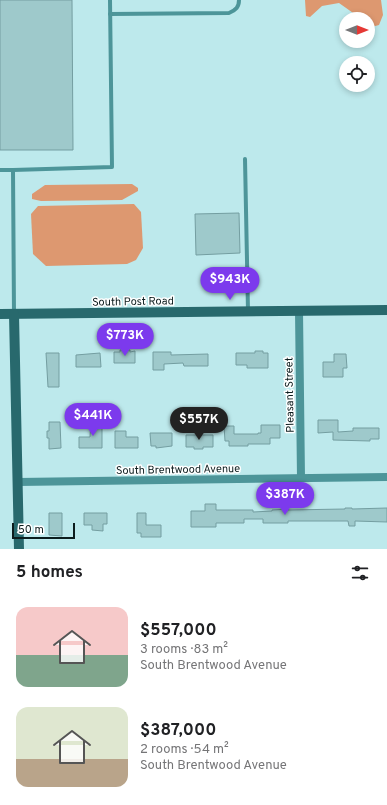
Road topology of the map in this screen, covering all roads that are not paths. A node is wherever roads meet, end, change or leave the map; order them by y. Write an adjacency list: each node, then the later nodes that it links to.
1 (110, 0): 3 (lane)
2 (239, 0): 3 (lane)
3 (110, 14): 6 (lane)
4 (245, 160): 9 (lane)
5 (0, 170): 6 (lane)
6 (13, 170): 11 (lane)
7 (387, 310): 8 (main road, South Post Road)
8 (299, 311): 9 (main road, South Post Road); 13 (street, Pleasant Street)
9 (248, 312): 11 (main road, South Post Road)
10 (0, 314): 11 (main road, South Post Road)
11 (14, 314): 14 (main road)
12 (387, 477): 13 (street, South Brentwood Avenue)
13 (302, 478): 14 (street, South Brentwood Avenue)
14 (18, 482): 15 (main road)
15 (19, 549)

